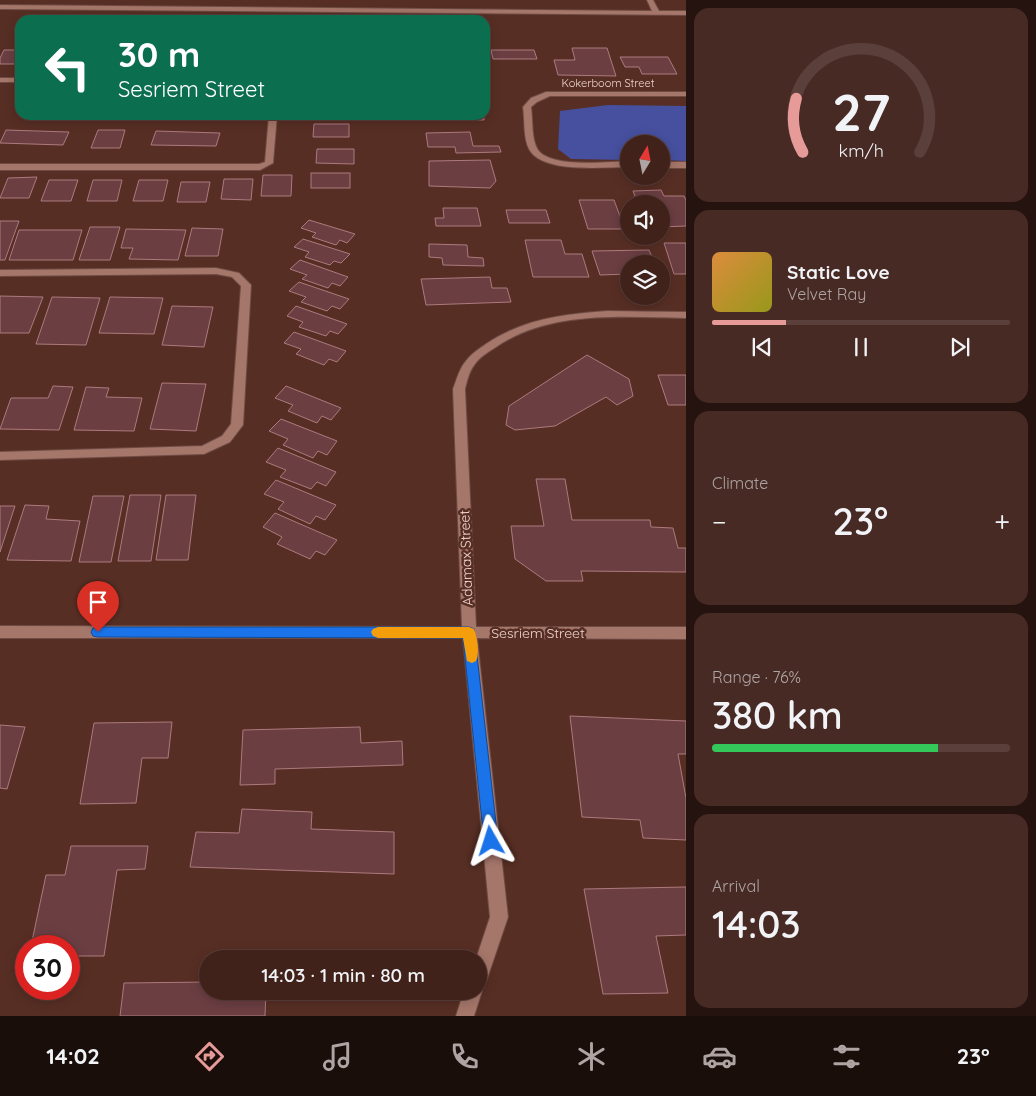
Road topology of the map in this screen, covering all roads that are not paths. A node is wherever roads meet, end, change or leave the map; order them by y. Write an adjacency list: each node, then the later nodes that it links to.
1 (650, 0): 3 (street)
2 (0, 7): 3 (street)
3 (656, 12): 4 (street)
4 (686, 13)
5 (0, 80): 6 (street)
6 (15, 80)
7 (686, 94): 9 (street, Kokerboom Street)
8 (272, 120): 12 (street)
9 (620, 164)
10 (670, 164): 11 (street)
11 (686, 165)
12 (0, 166)
13 (0, 273): 15 (street)
14 (686, 315): 17 (street, Adamax Street)
15 (0, 456)
16 (0, 632): 17 (street, Sesriem Street)
17 (469, 633): 18 (street, Sesriem Street); 19 (street, Adamax Street)
18 (686, 633)
19 (487, 952)
20 (470, 1000): 21 (street)
21 (465, 1016)

